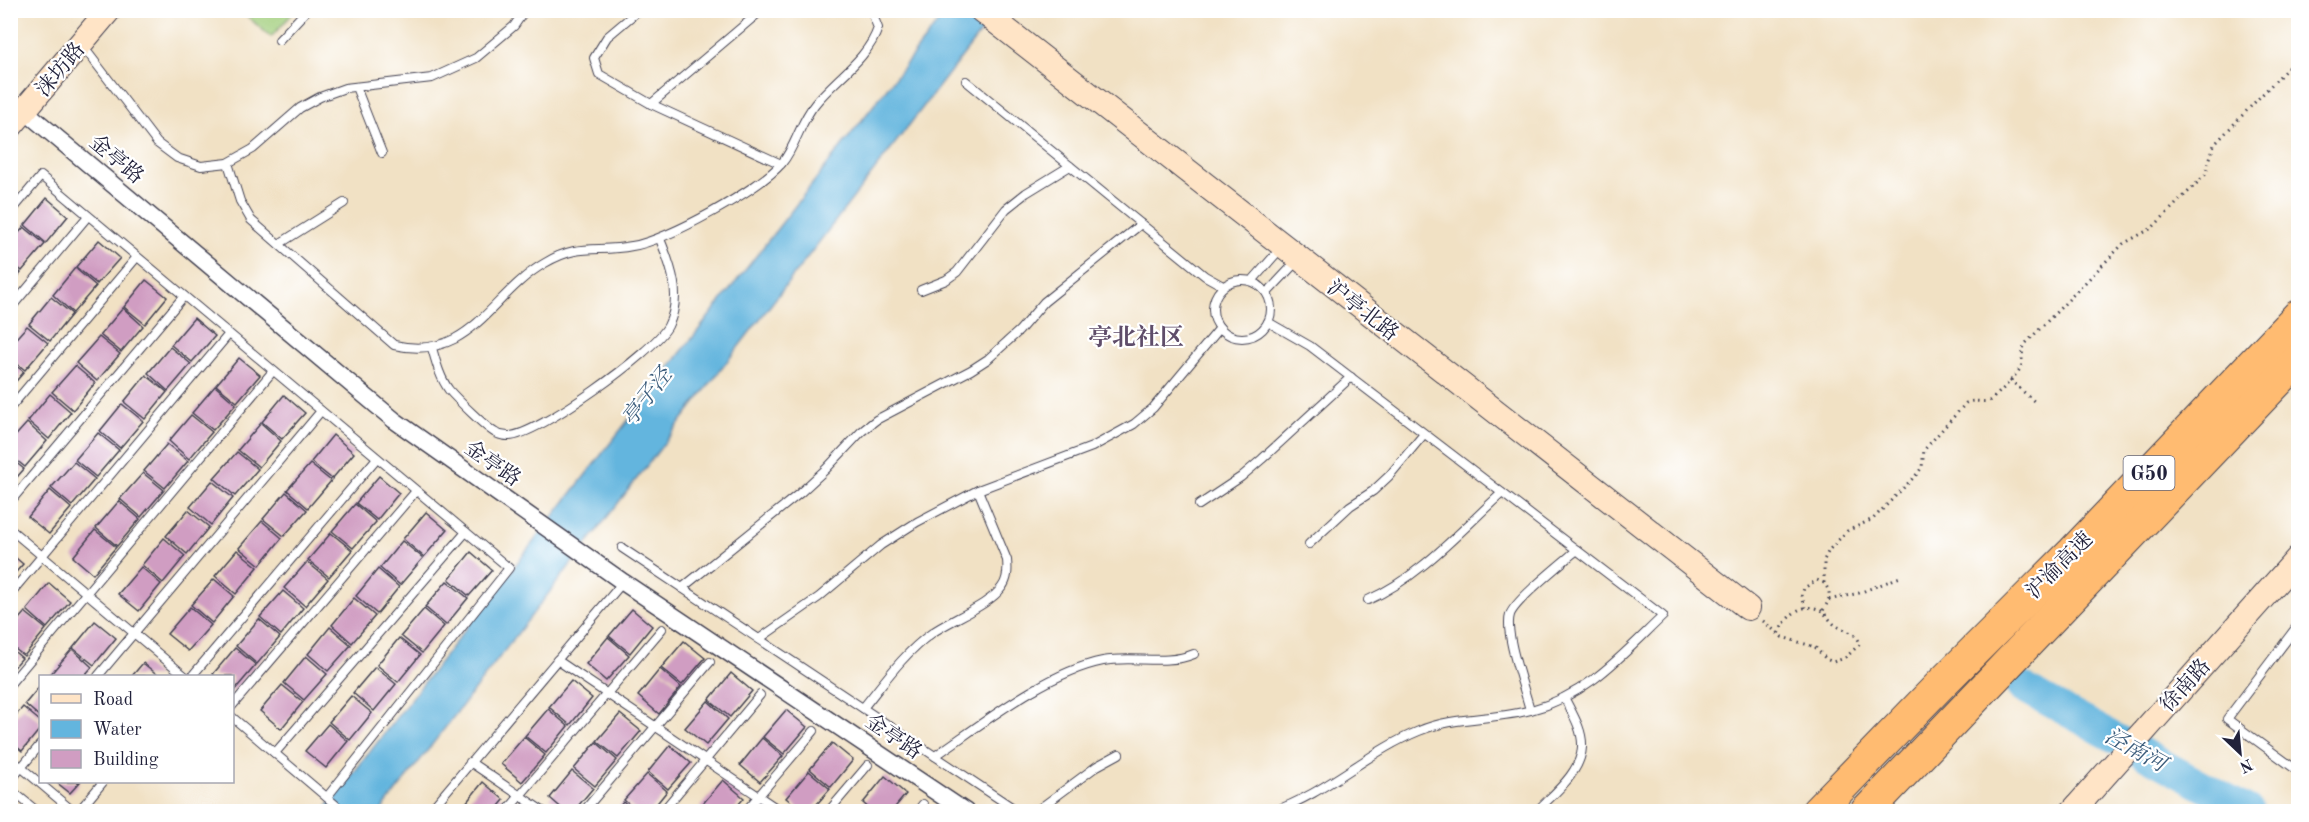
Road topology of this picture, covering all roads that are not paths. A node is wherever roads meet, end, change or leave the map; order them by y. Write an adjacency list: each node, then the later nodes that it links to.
1 (109, 10): 9 (street, 涞坊路)
2 (307, 10): 8 (lane)
3 (525, 10): 11 (lane)
4 (639, 10): 12 (lane)
5 (762, 10): 12 (lane)
6 (871, 10): 16 (lane)
7 (981, 10): 24 (street, 沪亭北路)
8 (279, 40)
9 (81, 44): 13 (street, 涞坊路); 15 (lane)
10 (966, 81): 17 (lane)
11 (356, 87): 14 (lane); 15 (lane)
12 (651, 104): 16 (lane)
13 (18, 119): 57 (street, 金亭路)
14 (382, 153)
15 (228, 163): 23 (lane)
16 (781, 164): 22 (lane)
17 (1070, 166): 21 (lane); 28 (lane)
18 (344, 203): 23 (lane)
19 (10, 213): 20 (lane)
20 (88, 216): 25 (lane); 31 (lane)
21 (1141, 224): 27 (lane); 58 (lane)
22 (660, 239): 37 (lane); 37 (lane)
23 (279, 244): 37 (lane)
24 (1290, 253): 26 (lane); 29 (lane); 62 (street, 沪亭北路)
25 (137, 257): 30 (lane); 41 (lane)
26 (1251, 281): 27 (lane); 29 (lane)
27 (1223, 286): 35 (lane)
28 (921, 290)
29 (1267, 293): 34 (lane)
30 (184, 296): 36 (lane); 48 (lane)
31 (10, 309)
32 (2298, 309): 64 (highway)
33 (2298, 316): 64 (highway, 沪渝高速 / G50)
34 (1268, 321): 35 (lane); 40 (lane)
35 (1220, 328): 45 (lane)
36 (229, 334): 39 (lane); 55 (lane)
37 (432, 348)
38 (2298, 360): 121 (highway, 沪渝高速 / G50)
39 (273, 371): 42 (lane); 59 (lane)
40 (1350, 377): 43 (lane); 49 (lane)
41 (10, 408)
42 (321, 411): 44 (lane); 66 (lane)
43 (1424, 434): 47 (lane); 52 (lane)
44 (377, 458): 46 (lane); 73 (lane)
45 (978, 490): 67 (lane); 79 (lane)
46 (416, 491): 51 (lane); 78 (lane)
47 (1502, 493): 54 (lane); 61 (lane)
48 (10, 502)
49 (1199, 505)
50 (10, 529): 55 (lane)
51 (466, 532): 85 (lane); 101 (lane)
52 (1309, 544)
53 (622, 548): 58 (lane)
54 (1576, 550): 77 (lane); 80 (lane)
55 (42, 556): 59 (lane); 60 (lane)
56 (2298, 558): 122 (street, 徐南路)
57 (622, 582): 69 (lane); 115 (street, 金亭路)
58 (682, 588): 67 (lane)
59 (87, 593): 66 (lane); 74 (lane)
60 (10, 594)
61 (1368, 600)
62 (1748, 608)
63 (2298, 626): 93 (lane)
64 (1996, 627): 120 (highway, 沪渝高速 / G50)
65 (662, 629): 75 (lane)
66 (134, 634): 71 (lane); 72 (lane)
67 (759, 639): 79 (lane)
68 (1194, 654): 87 (lane)
69 (557, 660): 75 (lane); 90 (lane)
70 (710, 662): 82 (lane)
71 (99, 675)
72 (184, 675)
73 (193, 675)
74 (10, 684)
75 (607, 694): 82 (lane); 99 (lane)
76 (760, 695): 89 (lane)
77 (1565, 699): 80 (lane); 119 (lane)
78 (234, 704)
79 (863, 708): 87 (lane)
80 (1530, 710): 118 (lane)
81 (234, 719): 85 (lane)
82 (655, 726): 89 (lane); 109 (lane)
83 (814, 731): 100 (lane)
84 (39, 746): 92 (lane)
85 (275, 753): 101 (lane)
86 (1119, 754): 117 (lane)
87 (935, 756): 116 (lane)
88 (10, 758): 92 (lane)
89 (705, 760): 100 (lane); 110 (lane)
90 (470, 762): 99 (lane); 106 (lane)
91 (868, 765): 113 (lane)
92 (22, 768): 94 (lane); 95 (lane)
93 (2298, 771)
94 (10, 781)
95 (39, 782)
96 (40, 783): 104 (lane)
97 (102, 783): 104 (lane)
98 (10, 789): 103 (lane)
99 (520, 795): 107 (lane); 108 (lane)
100 (759, 796): 111 (lane); 112 (lane)
101 (327, 797): 105 (lane)
102 (923, 804): 114 (lane)
103 (38, 812)
104 (76, 812)
105 (344, 812)
106 (429, 812)
107 (506, 812)
108 (544, 812)
109 (583, 812)
110 (662, 812)
111 (746, 812)
112 (782, 812)
113 (828, 812)
114 (916, 812)
115 (966, 812)
116 (1019, 812)
117 (1035, 812)
118 (1271, 812)
119 (1536, 812)
120 (1817, 812)
121 (1866, 812)
122 (2072, 812)

